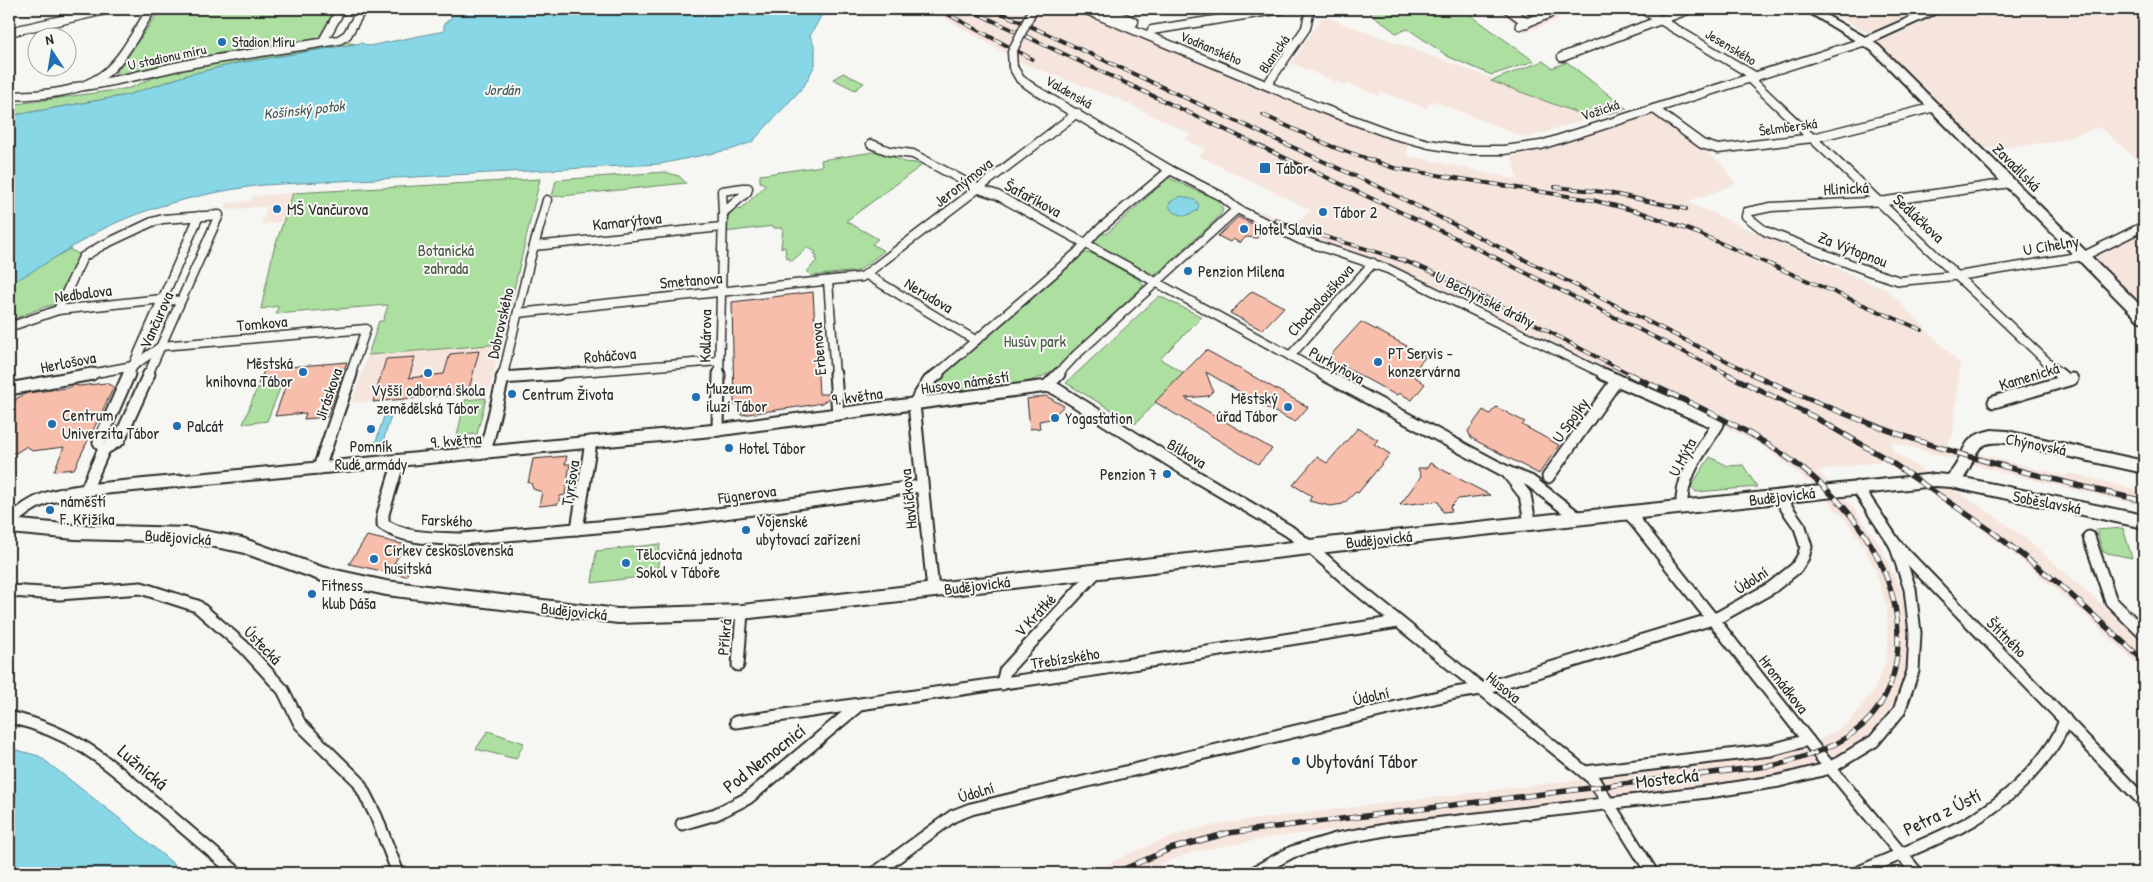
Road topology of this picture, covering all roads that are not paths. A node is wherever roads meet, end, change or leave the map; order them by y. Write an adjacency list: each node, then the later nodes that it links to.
1 (110, 9): 15 (street)
2 (152, 9): 25 (street, U stadionu míru)
3 (341, 9): 20 (street)
4 (362, 9): 20 (street, U stadionu míru)
5 (1033, 9): 29 (street, Valdenská, bridge)
6 (1084, 9): 19 (street, Vodňanského)
7 (1104, 9): 19 (street, Vodňanského)
8 (1283, 9): 19 (street)
9 (1310, 9): 24 (street, Blanická)
10 (1508, 9): 16 (street)
11 (1642, 9): 17 (street, Jesenského)
12 (1690, 9): 17 (street)
13 (1808, 9): 21 (main road, Zavadilská)
14 (1937, 9): 21 (main road, Vožická)
15 (72, 13): 18 (street)
16 (1549, 14)
17 (1661, 20): 22 (street); 23 (street, Jesenského)
18 (9, 32)
19 (1149, 32): 24 (street, Vodňanského)
20 (323, 41): 25 (street, U stadionu míru)
21 (1866, 41): 23 (street, Vožická); 27 (main road, Zavadilská)
22 (1562, 57)
23 (1753, 78): 28 (street, Vožická); 30 (street, Sedláčkova)
24 (1267, 85): 28 (street, Vožická)
25 (76, 87): 26 (street, U stadionu míru)
26 (9, 96)
27 (1935, 107): 30 (street, Šelmberská); 33 (main road, Zavadilská)
28 (1654, 109): 30 (street, Šelmberská)
29 (1077, 113): 32 (street, Valdenská); 34 (street, Jeronýmova)
30 (1813, 138): 36 (street, Sedláčkova)
31 (871, 144): 34 (street, Šafaříkova)
32 (1170, 170): 37 (street); 43 (street, Husovo náměstí)
33 (2010, 183): 36 (street, Hlinická); 45 (main road, Zavadilská)
34 (979, 189): 43 (street, Šafaříkova); 47 (street, Jeronýmova)
35 (547, 200): 44 (street, Dobrovského)
36 (1879, 201): 40 (street, Hlinická); 48 (street, Sedláčkova)
37 (1237, 209): 46 (street, U Bechyňské dráhy); 50 (street)
38 (723, 213): 42 (street, Kollárova)
39 (199, 216): 52 (street, Vančurova); 53 (street, Vančurova); 54 (street, Vančurova)
40 (1746, 216): 48 (street, Za Výtopnou)
41 (2144, 226): 45 (street, U Cihelny)
42 (722, 227): 44 (street, Kamarýtova); 51 (street, Kollárova)
43 (1085, 243): 50 (street); 59 (street, Husovo náměstí)
44 (534, 246): 55 (street, Dobrovského)
45 (2084, 256): 48 (street, U Cihelny); 56 (main road, Zavadilská)
46 (1373, 263): 61 (street, Chocholouškova); 66 (street, U Bechyňské dráhy)
47 (867, 275): 49 (street, Smetanova); 59 (street, Nerudova)
48 (1958, 275): 65 (street, Sedláčkova)
49 (828, 281): 51 (street, Smetanova); 71 (street, Erbenova)
50 (1155, 282): 61 (street, Purkyňova); 67 (street)
51 (720, 292): 55 (street, Smetanova); 62 (street, Kollárova)
52 (162, 299): 53 (street, Nedbalova); 54 (street, Nedbalova); 63 (street, Vančurova)
53 (180, 301): 60 (street, Vančurova)
54 (58, 310): 57 (street, Nedbalova)
55 (518, 313): 64 (street, Dobrovského)
56 (2144, 317)
57 (9, 327)
58 (366, 329): 60 (street, Tomkova); 79 (street, Jiráskova)
59 (975, 340): 70 (street, Husovo náměstí)
60 (160, 346): 63 (street); 75 (street, Vančurova)
61 (1290, 356): 80 (street, Purkyňova)
62 (720, 360): 64 (street, Roháčova); 73 (street, Kollárova)
63 (132, 366): 68 (street, Herlošova); 75 (street, Vančurova)
64 (502, 378): 76 (street, Dobrovského)
65 (2069, 379): 69 (street, Kamenická)
66 (1617, 380): 72 (street, U Bechyňské dráhy); 81 (street, U Spojky)
67 (1047, 386): 70 (street, Husovo náměstí); 96 (street, Bílkova)
68 (9, 389)
69 (1994, 402)
70 (914, 404): 71 (street, 9. května); 83 (street, Havlíčkova)
71 (838, 414): 73 (street, 9. května)
72 (1718, 424): 87 (street, U Mýta)
73 (718, 430): 74 (street, 9. května)
74 (592, 442): 76 (street, 9. května); 93 (street, Tyršova)
75 (104, 449): 85 (street, Vančurova)
76 (485, 453): 77 (street, 9. května)
77 (399, 461): 79 (street, 9. května); 93 (street, Farského)
78 (2144, 467): 82 (main road, Chýnovská)
79 (319, 468): 85 (street, 9. května)
80 (1506, 472): 89 (street, Purkyňova); 91 (street, Purkyňova)
81 (1548, 477)
82 (1951, 481): 84 (main road, Budějovická); 90 (main road, Soběslavská)
83 (921, 486): 93 (street, Fügnerova); 98 (street, Havlíčkova)
84 (1857, 488): 86 (main road, Budějovická); 95 (street, Štítného)
85 (86, 490): 92 (street, 9. května)
86 (1779, 497): 87 (main road, Budějovická); 101 (street, Údolní)
87 (1682, 507): 88 (main road, Budějovická)
88 (1629, 513): 89 (main road, Budějovická); 101 (street, Hromádkova)
89 (1578, 518): 91 (main road, Budějovická)
90 (2144, 522)
91 (1530, 524): 96 (main road, Budějovická)
92 (9, 525): 100 (main road, Budějovická)
93 (577, 530)
94 (2090, 537): 103 (street)
95 (1895, 544): 109 (street, Štítného); 112 (street, Mostecká)
96 (1310, 547): 97 (main road, Budějovická); 102 (street, Husova)
97 (1097, 571): 98 (main road, Budějovická); 105 (street, V Krátké)
98 (933, 590): 100 (main road, Budějovická)
99 (9, 591): 119 (street, Ústecká)
100 (742, 612): 104 (street, Příkrá)
101 (1712, 620): 106 (street, Údolní); 111 (street, Hromádkova)
102 (1398, 622): 105 (street, Třebízského); 106 (street, Husova)
103 (2144, 634)
104 (738, 664)
105 (1002, 684): 107 (street, Třebízského)
106 (1481, 689): 113 (street, Husova); 120 (street, Údolní)
107 (859, 705): 110 (street, Třebízského); 116 (street, Pod Nemocnicí)
108 (9, 717): 118 (street, Lužnická)
109 (2064, 719): 114 (street, Štítného); 117 (street, Petra z Ústí)
110 (736, 722)
111 (1808, 740): 112 (street, Hromádkova); 113 (street)
112 (1830, 768): 115 (street, Mostecká); 117 (street, Hromádkova)
113 (1585, 772): 115 (street, Husova)
114 (2144, 802)
115 (1608, 804): 121 (street, Mostecká); 122 (street, Husova)
116 (682, 824)
117 (1901, 853): 123 (street, Petra z Ústí); 124 (street, Hromádkova)
118 (237, 873)
119 (398, 873)
120 (875, 873)
121 (1253, 873)
122 (1652, 873)
123 (1857, 873)
124 (1917, 873)

